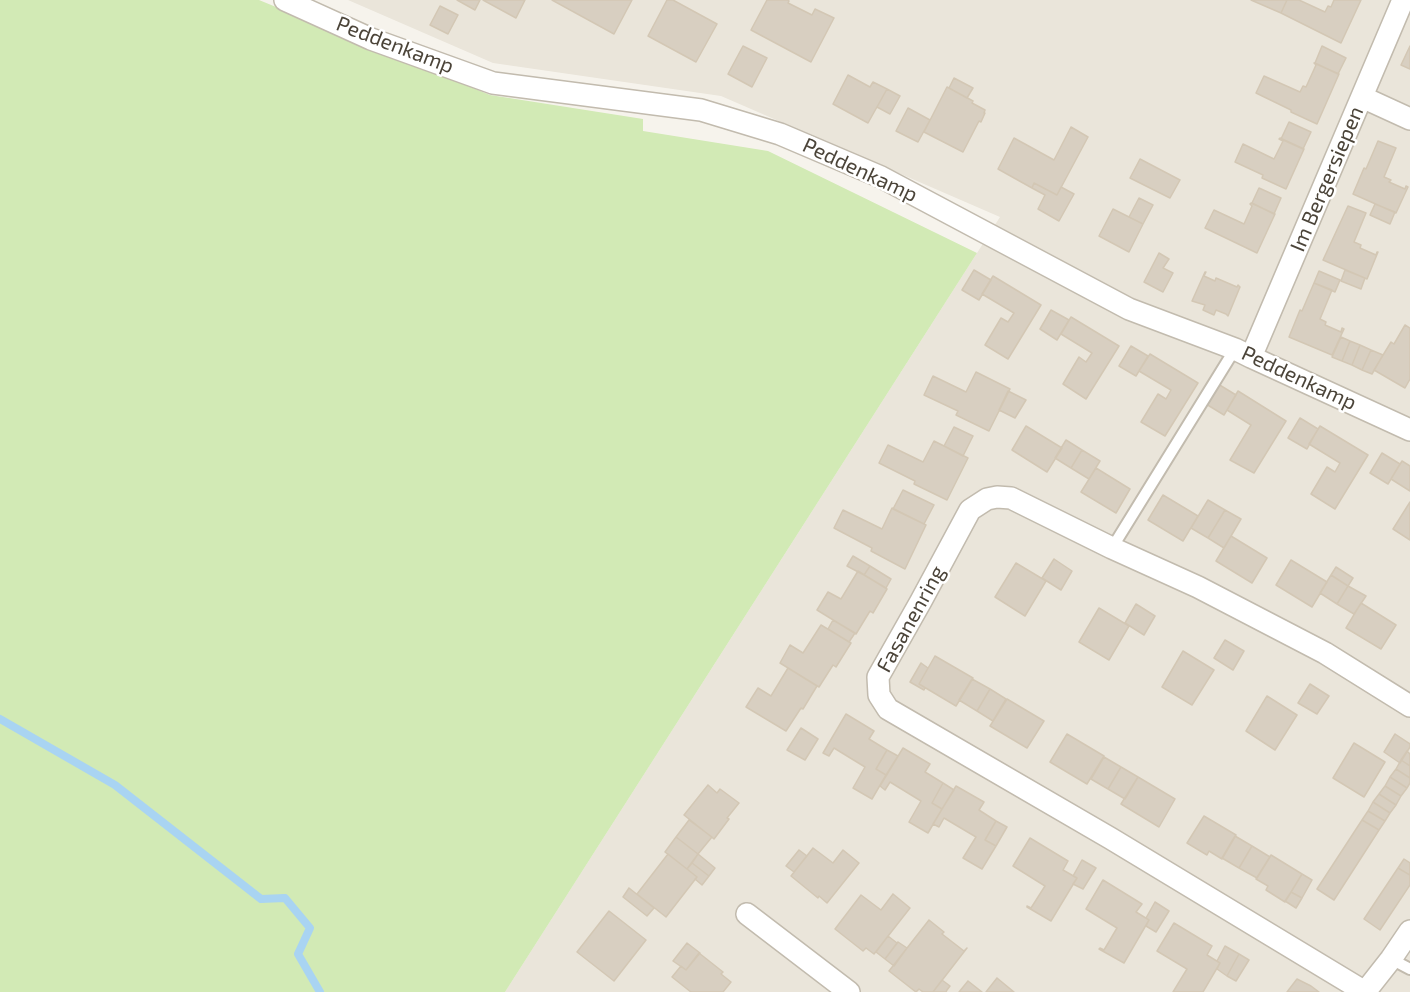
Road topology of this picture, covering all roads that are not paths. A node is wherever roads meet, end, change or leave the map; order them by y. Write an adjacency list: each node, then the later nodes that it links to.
1 (285, 0): 5 (street, Peddenkamp)
2 (1403, 0): 3 (street, Im Bergersiepen)
3 (1362, 98): 4 (street); 5 (street, Im Bergersiepen)
4 (1410, 119)
5 (1243, 353): 6 (street, Peddenkamp); 7 (lane)
6 (1409, 427)
7 (1112, 548): 8 (street, Fasanenring); 14 (street, Fasanenring)
8 (1410, 706)
9 (747, 914): 13 (street)
10 (1410, 931): 11 (street)
11 (1390, 959): 12 (lane); 14 (street)
12 (1410, 969)
13 (849, 992)
14 (1365, 992)

